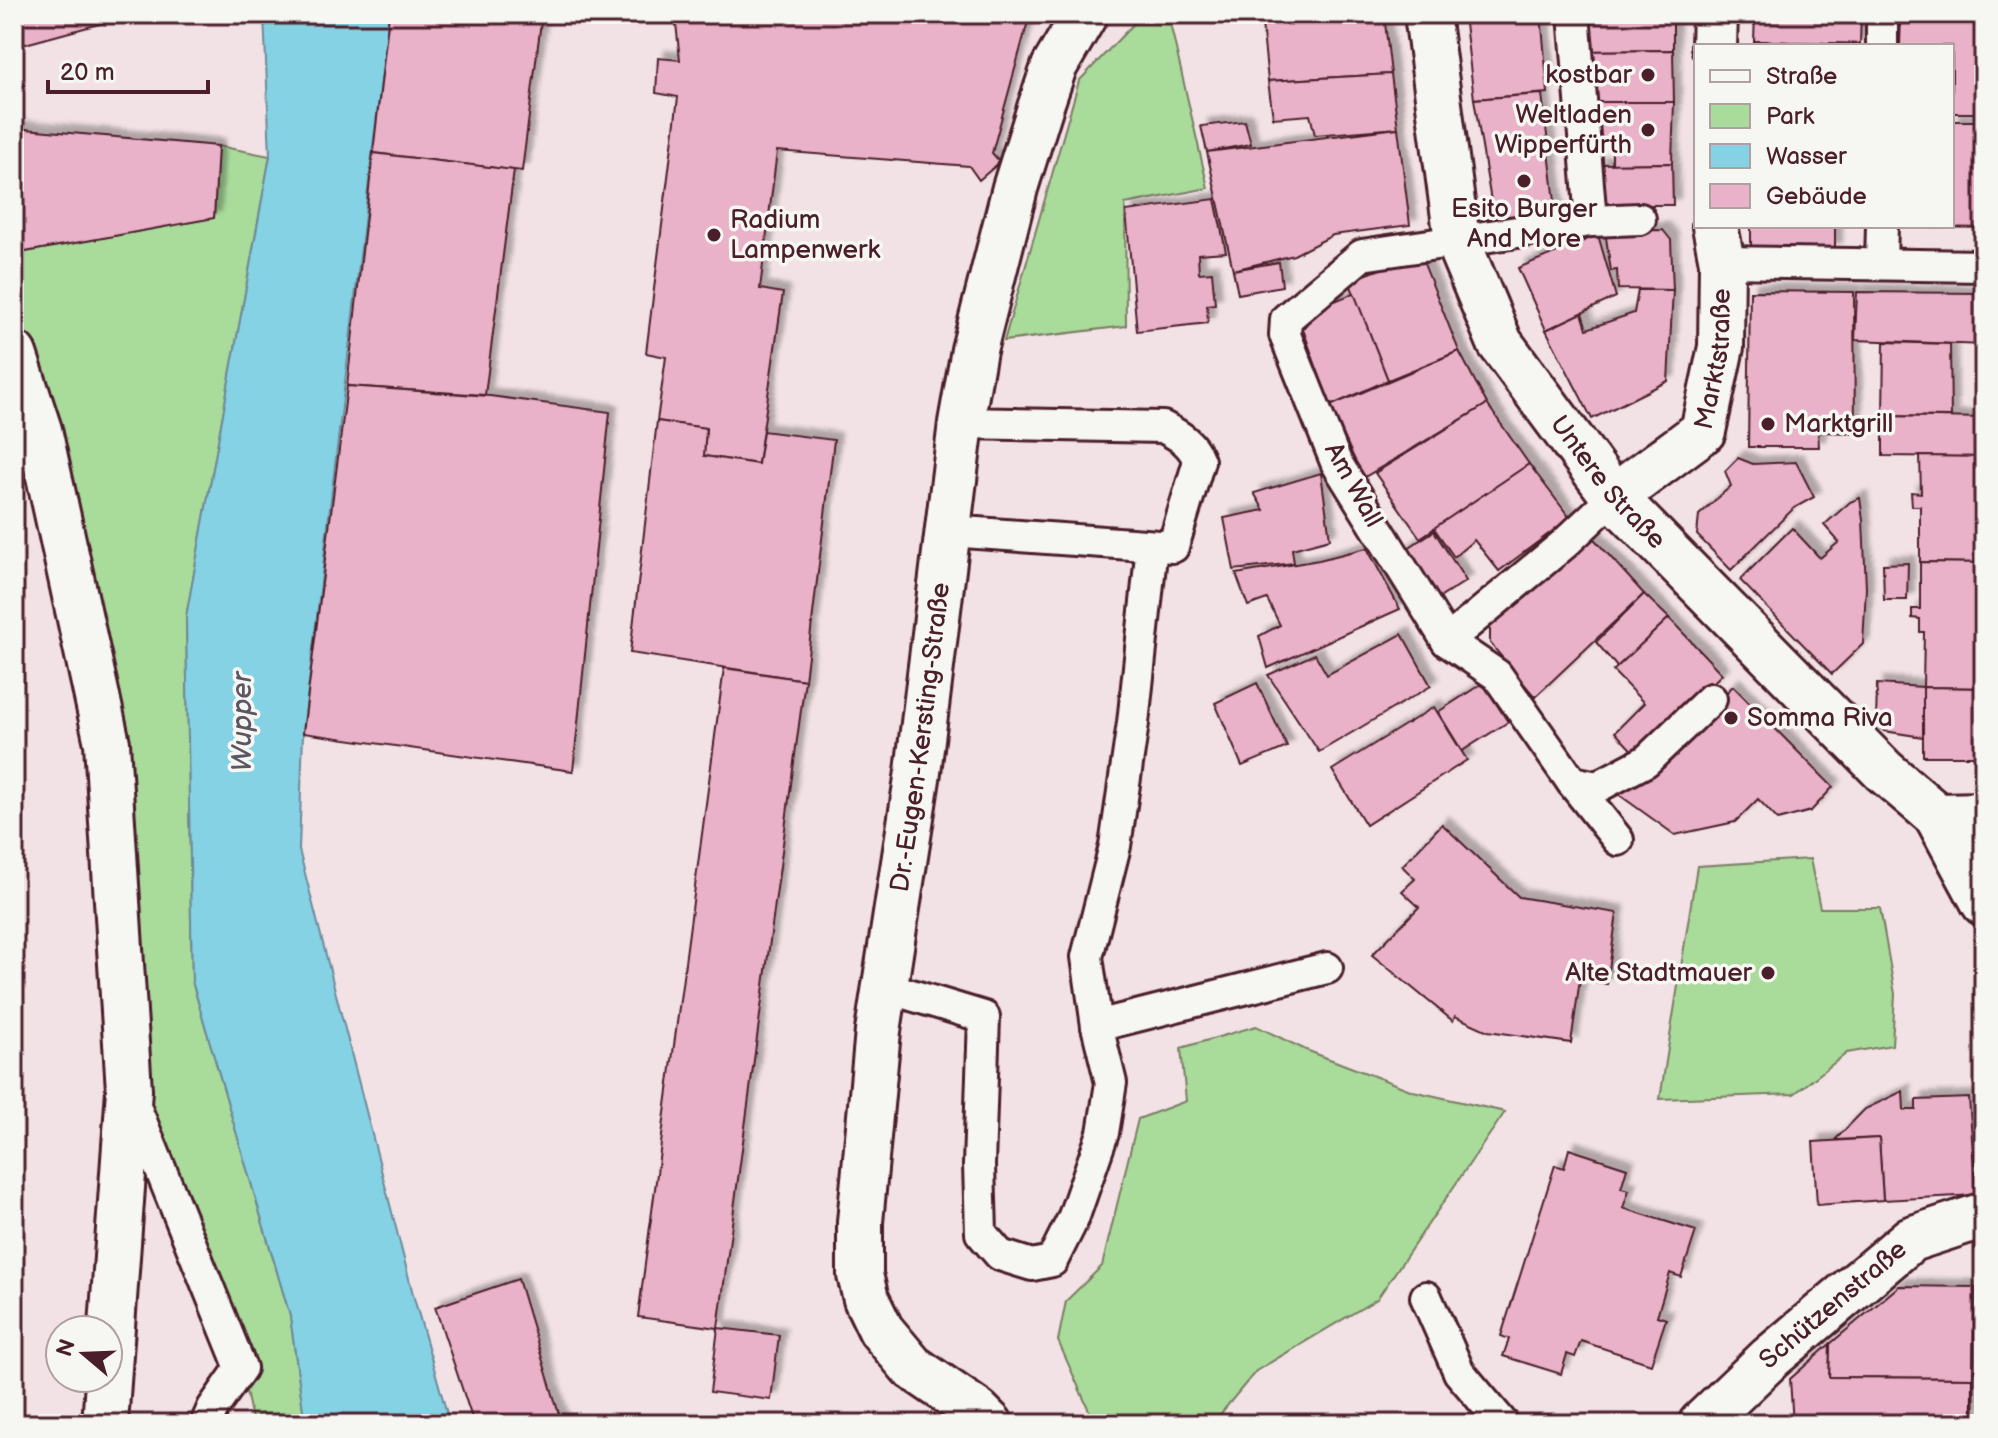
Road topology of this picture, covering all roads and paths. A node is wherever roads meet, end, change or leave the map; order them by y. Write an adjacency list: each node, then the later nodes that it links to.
1 (1085, 14): 16 (street, Dr.-Eugen-Kersting-Straße)
2 (1427, 14): 11 (street, Untere Straße)
3 (1574, 14): 9 (lane)
4 (1715, 14): 6 (street)
5 (1882, 14): 7 (lane)
6 (1714, 44)
7 (1882, 44)
8 (1640, 219): 9 (lane)
9 (1591, 221): 11 (lane)
10 (1882, 228): 13 (lane)
11 (1457, 240): 17 (street, Untere Straße); 20 (lane, Am Wall)
12 (1718, 244): 13 (lane); 17 (street, Marktstraße)
13 (1881, 262): 14 (lane)
14 (1984, 266)
15 (14, 354): 30 (street)
16 (961, 423): 18 (street, Dr.-Eugen-Kersting-Straße); 19 (lane)
17 (1614, 497): 20 (lane); 24 (street, Untere Straße)
18 (949, 531): 19 (lane); 28 (street, Dr.-Eugen-Kersting-Straße)
19 (1152, 546): 29 (lane)
20 (1447, 641): 22 (lane, Am Wall)
21 (1711, 699): 22 (lane)
22 (1572, 782): 25 (lane, Am Wall)
23 (1984, 815): 24 (street)
24 (1937, 816): 26 (street)
25 (1618, 840)
26 (1984, 903)
27 (1327, 968): 29 (lane)
28 (885, 987): 29 (lane); 35 (street, Dr.-Eugen-Kersting-Straße)
29 (1097, 1026)
30 (129, 1090): 33 (street); 34 (lane)
31 (1984, 1215): 37 (street, Schützenstraße)
32 (1426, 1297): 36 (lane)
33 (105, 1424)
34 (206, 1424)
35 (990, 1424)
36 (1503, 1424)
37 (1701, 1424)

